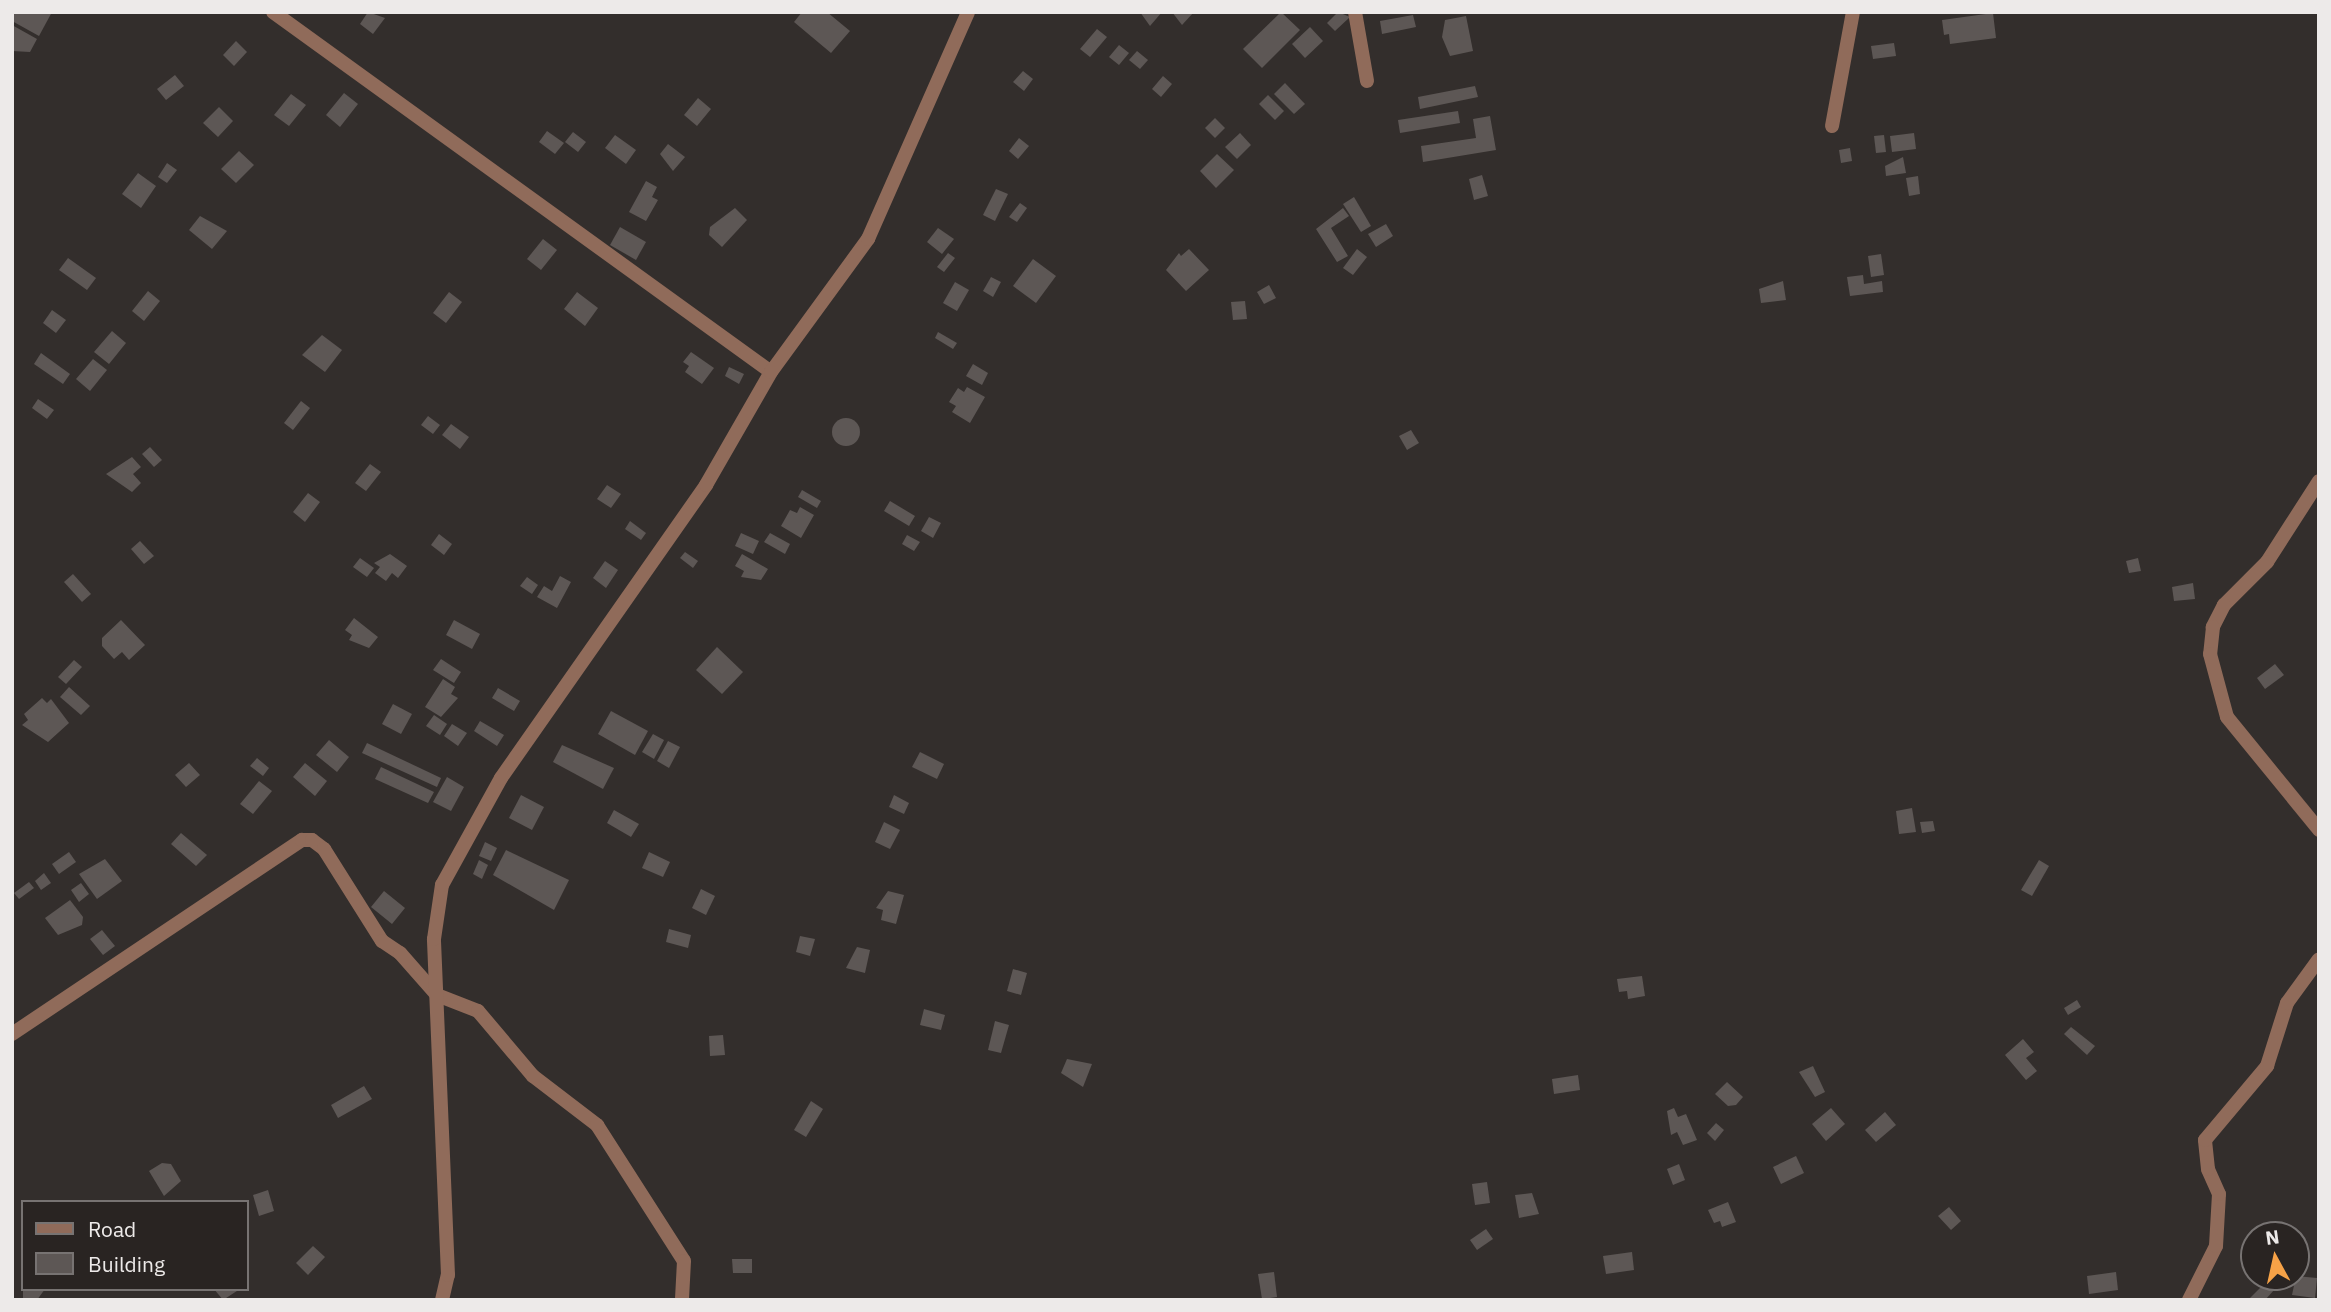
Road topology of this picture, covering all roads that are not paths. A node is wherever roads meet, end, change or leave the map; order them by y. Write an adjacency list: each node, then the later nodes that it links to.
1 (273, 12): 7 (street)
2 (968, 12): 7 (street)
3 (1355, 12): 5 (street)
4 (1853, 12): 6 (street)
5 (1367, 81)
6 (1832, 126)
7 (771, 372): 11 (street)
8 (2319, 481): 9 (street)
9 (2319, 830)
10 (2319, 959): 15 (street)
11 (437, 995): 12 (street); 13 (street); 14 (street)
12 (12, 1034)
13 (442, 1300)
14 (682, 1300)
15 (2189, 1300)

